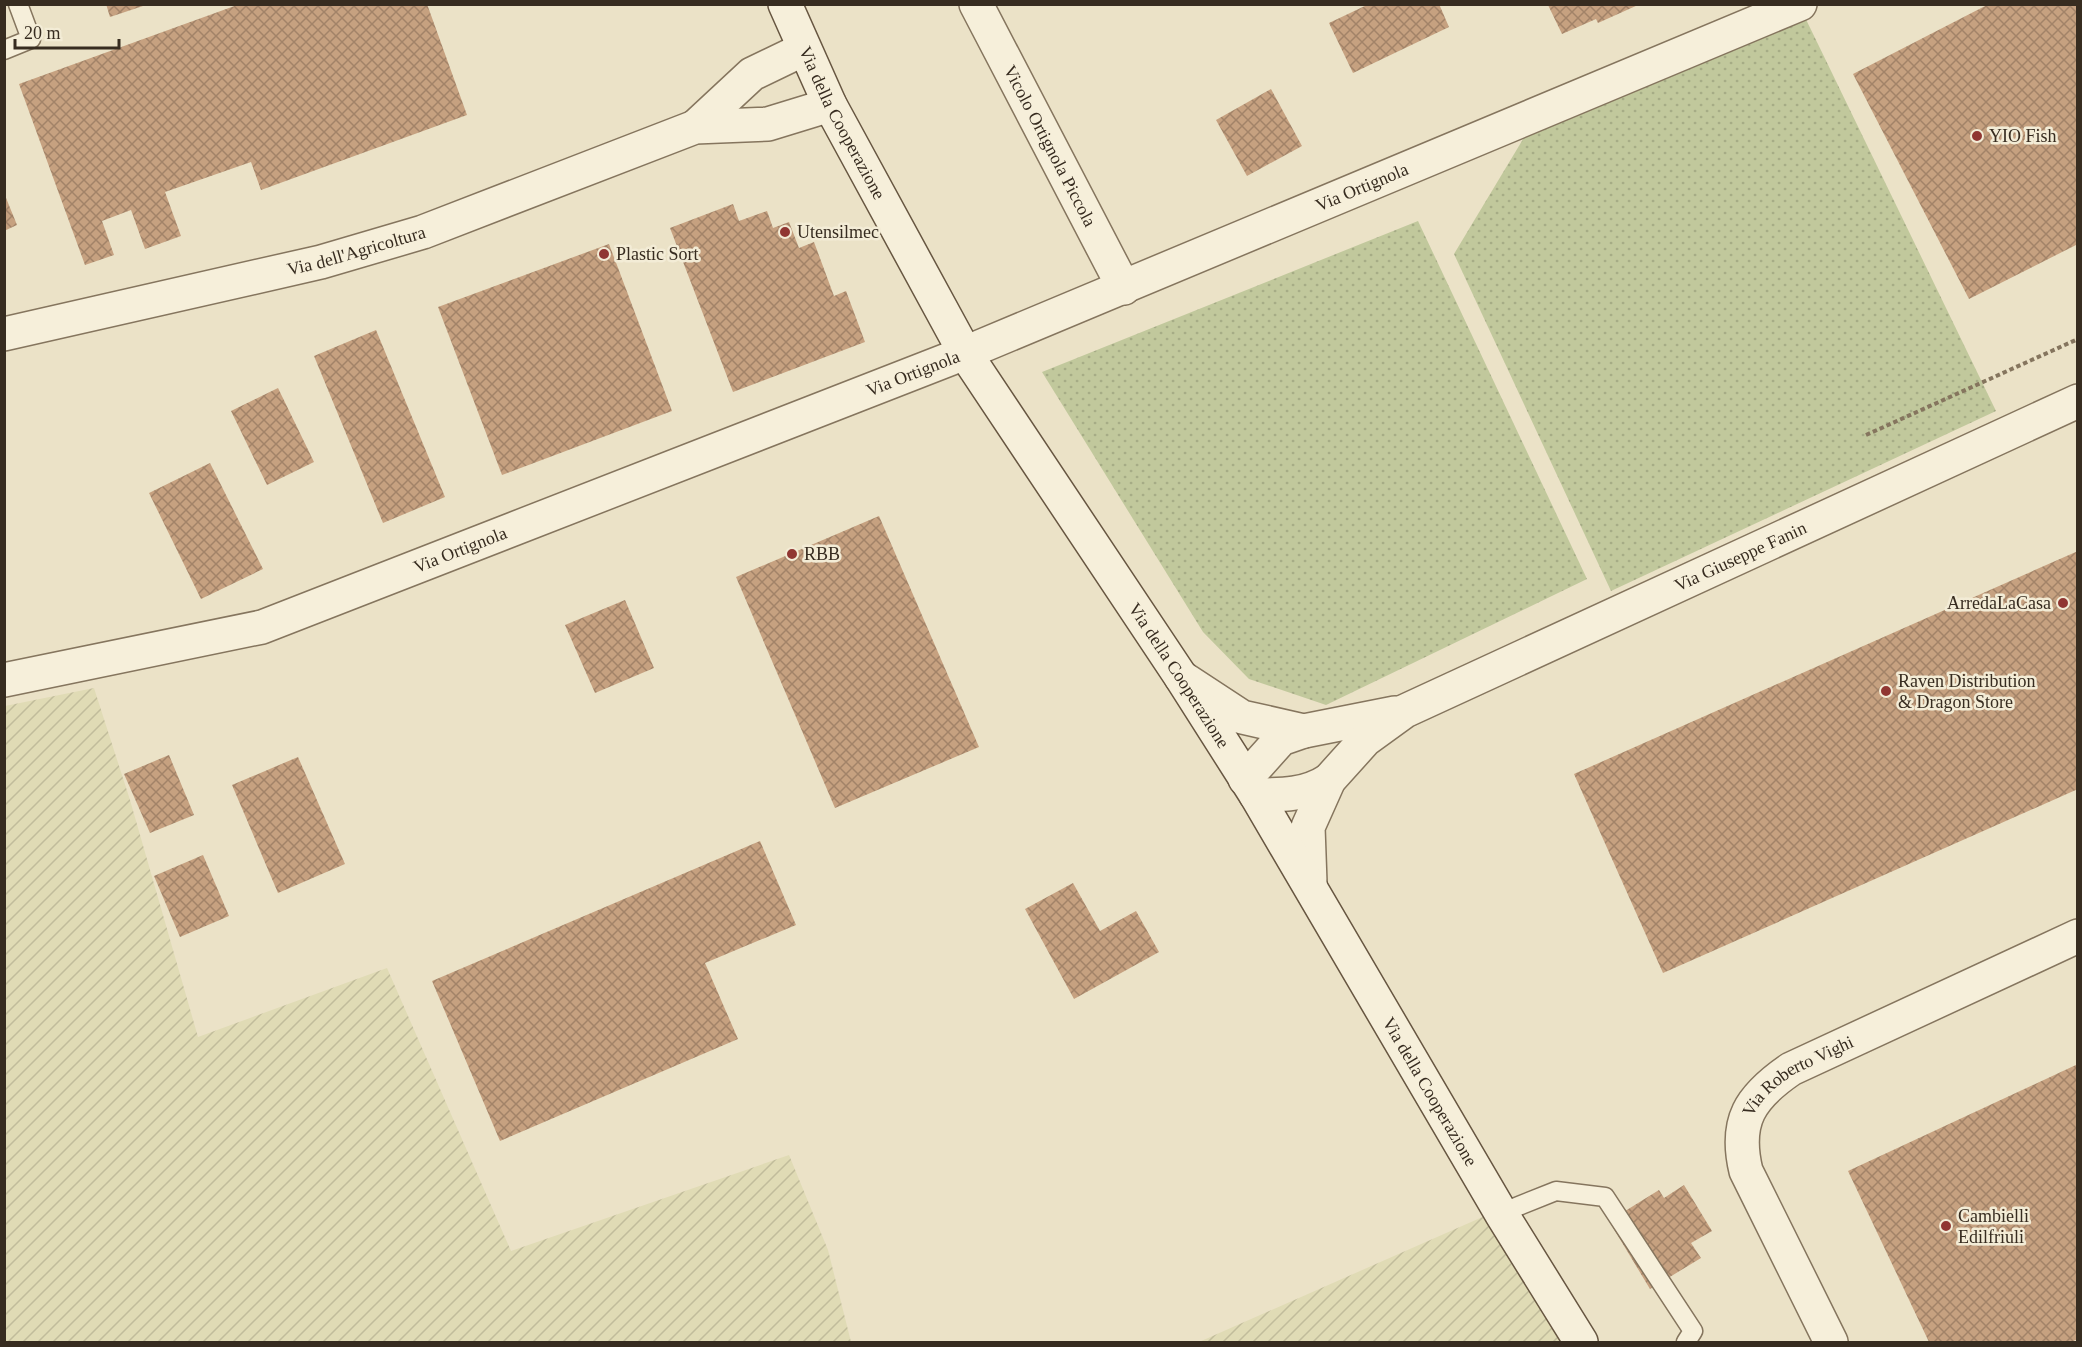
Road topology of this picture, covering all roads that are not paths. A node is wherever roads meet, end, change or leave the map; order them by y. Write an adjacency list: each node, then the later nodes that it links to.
1 (18, 4): 6 (lane)
2 (785, 4): 5 (street, Via della Cooperazione)
3 (976, 4): 9 (street, Vicolo Ortignola Piccola)
4 (1800, 4): 9 (street, Via Ortignola)
5 (804, 49): 7 (street, Via della Cooperazione); 8 (street, Via dell'Agricoltura)
6 (4, 50)
7 (830, 105): 8 (street, Via dell'Agricoltura); 11 (street, Via della Cooperazione)
8 (695, 127): 10 (street, Via dell'Agricoltura)
9 (1124, 288): 11 (street, Via Ortignola)
10 (4, 334)
11 (965, 353): 13 (street, Via della Cooperazione); 14 (street, Via Ortignola)
12 (2078, 401): 15 (street, Via Giuseppe Fanin)
13 (1181, 677): 16 (street, Via Giuseppe Fanin); 18 (street, Via della Cooperazione)
14 (4, 680)
15 (1405, 711): 16 (street, Via Giuseppe Fanin); 17 (street, Via Giuseppe Fanin)
16 (1304, 731): 18 (street, Via Giuseppe Fanin)
17 (1329, 780): 18 (street, Via Giuseppe Fanin); 19 (street, Via Giuseppe Fanin)
18 (1250, 787): 19 (street, Via della Cooperazione)
19 (1310, 883): 21 (street, Via della Cooperazione)
20 (2078, 936): 24 (street, Via Roberto Vighi)
21 (1501, 1213): 22 (street, Via della Cooperazione); 23 (lane)
22 (1581, 1342)
23 (1686, 1342)
24 (1831, 1342)

